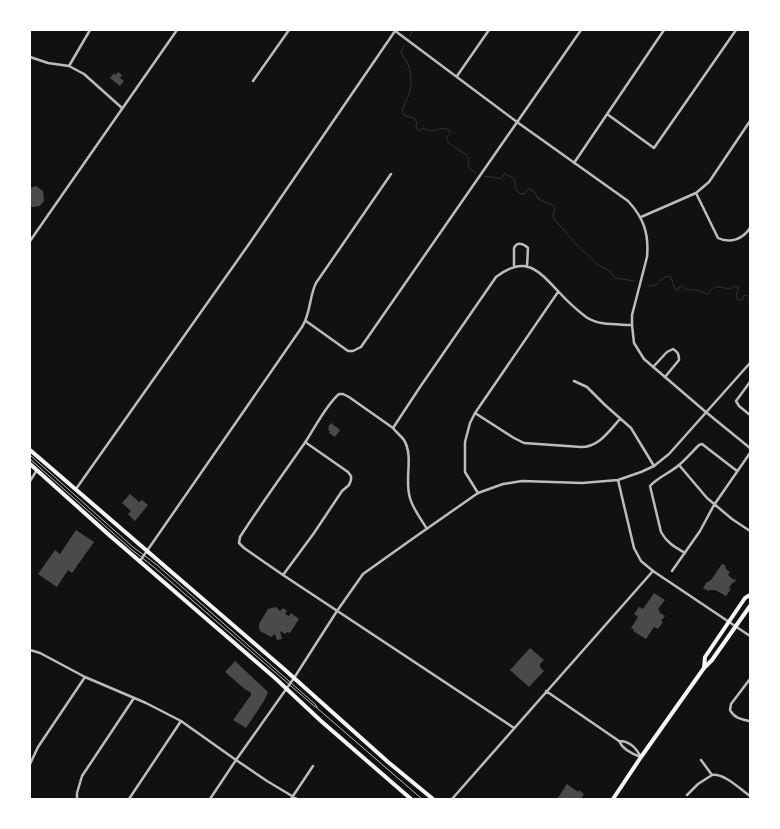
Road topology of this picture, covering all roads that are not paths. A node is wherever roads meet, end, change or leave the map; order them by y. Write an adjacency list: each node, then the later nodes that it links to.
1 (90, 30): 10 (street)
2 (177, 30): 13 (street)
3 (289, 30): 12 (street)
4 (395, 30): 11 (street); 51 (street)
5 (489, 30): 11 (street)
6 (581, 30): 16 (street)
7 (664, 30): 14 (street)
8 (736, 30): 14 (street)
9 (30, 57): 10 (street)
10 (69, 66): 13 (street)
11 (457, 76): 16 (street)
12 (254, 82)
13 (122, 108): 22 (street)
14 (607, 114): 17 (street)
15 (750, 120): 19 (street)
16 (518, 122): 17 (street); 26 (street)
17 (574, 163): 20 (street)
18 (391, 174): 26 (street)
19 (696, 193): 20 (street); 21 (street)
20 (640, 217): 27 (street)
21 (750, 228)
22 (30, 241)
23 (514, 266): 24 (street); 24 (street); 37 (street)
24 (527, 267): 25 (street)
25 (558, 292): 27 (street); 33 (street)
26 (306, 321): 56 (street)
27 (632, 324): 29 (street)
28 (750, 363): 34 (street)
29 (653, 367): 30 (street); 30 (street)
30 (665, 377): 34 (street)
31 (574, 382): 36 (street)
32 (750, 382): 35 (street)
33 (475, 413): 36 (street); 52 (street)
34 (707, 413): 39 (street); 45 (street)
35 (750, 415)
36 (620, 419): 45 (street)
37 (393, 428): 38 (street); 54 (street)
38 (305, 442): 61 (street); 61 (street)
39 (750, 448)
40 (30, 450): 51 (main road)
41 (750, 453): 48 (street)
42 (30, 455): 58 (lane)
43 (30, 459): 58 (lane)
44 (30, 464): 47 (main road)
45 (654, 466): 49 (street)
46 (679, 466): 48 (street); 53 (street); 57 (street)
47 (38, 470): 50 (street); 58 (main road)
48 (737, 471): 53 (street)
49 (618, 480): 52 (street); 59 (street)
50 (30, 481)
51 (76, 490): 56 (main road)
52 (478, 493): 54 (street)
53 (714, 505): 55 (street); 57 (street)
54 (427, 528): 64 (street)
55 (750, 531)
56 (147, 550): 58 (street); 71 (main road)
57 (685, 553): 60 (street)
58 (142, 558): 73 (main road); 73 (lane)
59 (653, 571): 65 (street); 74 (street)
60 (672, 571)
61 (283, 575): 64 (street)
62 (750, 595): 65 (main road)
63 (750, 606): 66 (main road)
64 (336, 611): 71 (street); 78 (street)
65 (729, 622): 66 (street); 69 (main road)
66 (736, 626): 67 (street); 69 (main road)
67 (750, 636)
68 (30, 650): 70 (street)
69 (704, 668): 80 (main road)
70 (85, 677): 75 (street); 83 (street)
71 (294, 678): 73 (street); 95 (main road)
72 (750, 679): 77 (street)
73 (288, 685): 81 (street); 93 (main road); 94 (lane)
74 (546, 691): 78 (street); 79 (street)
75 (134, 698): 76 (street); 89 (street)
76 (181, 721): 81 (street); 90 (street)
77 (749, 721)
78 (514, 728): 96 (street)
79 (619, 741): 80 (street); 80 (street)
80 (641, 757): 97 (main road)
81 (236, 760): 88 (street); 91 (street)
82 (702, 760): 85 (street)
83 (30, 764)
84 (313, 766): 88 (street)
85 (712, 775): 86 (street); 87 (street)
86 (687, 795)
87 (750, 796)
88 (291, 798): 92 (street)
89 (77, 799)
90 (129, 799)
91 (210, 799)
92 (297, 799)
93 (412, 799)
94 (422, 799)
95 (433, 799)
96 (452, 799)
97 (613, 799)

